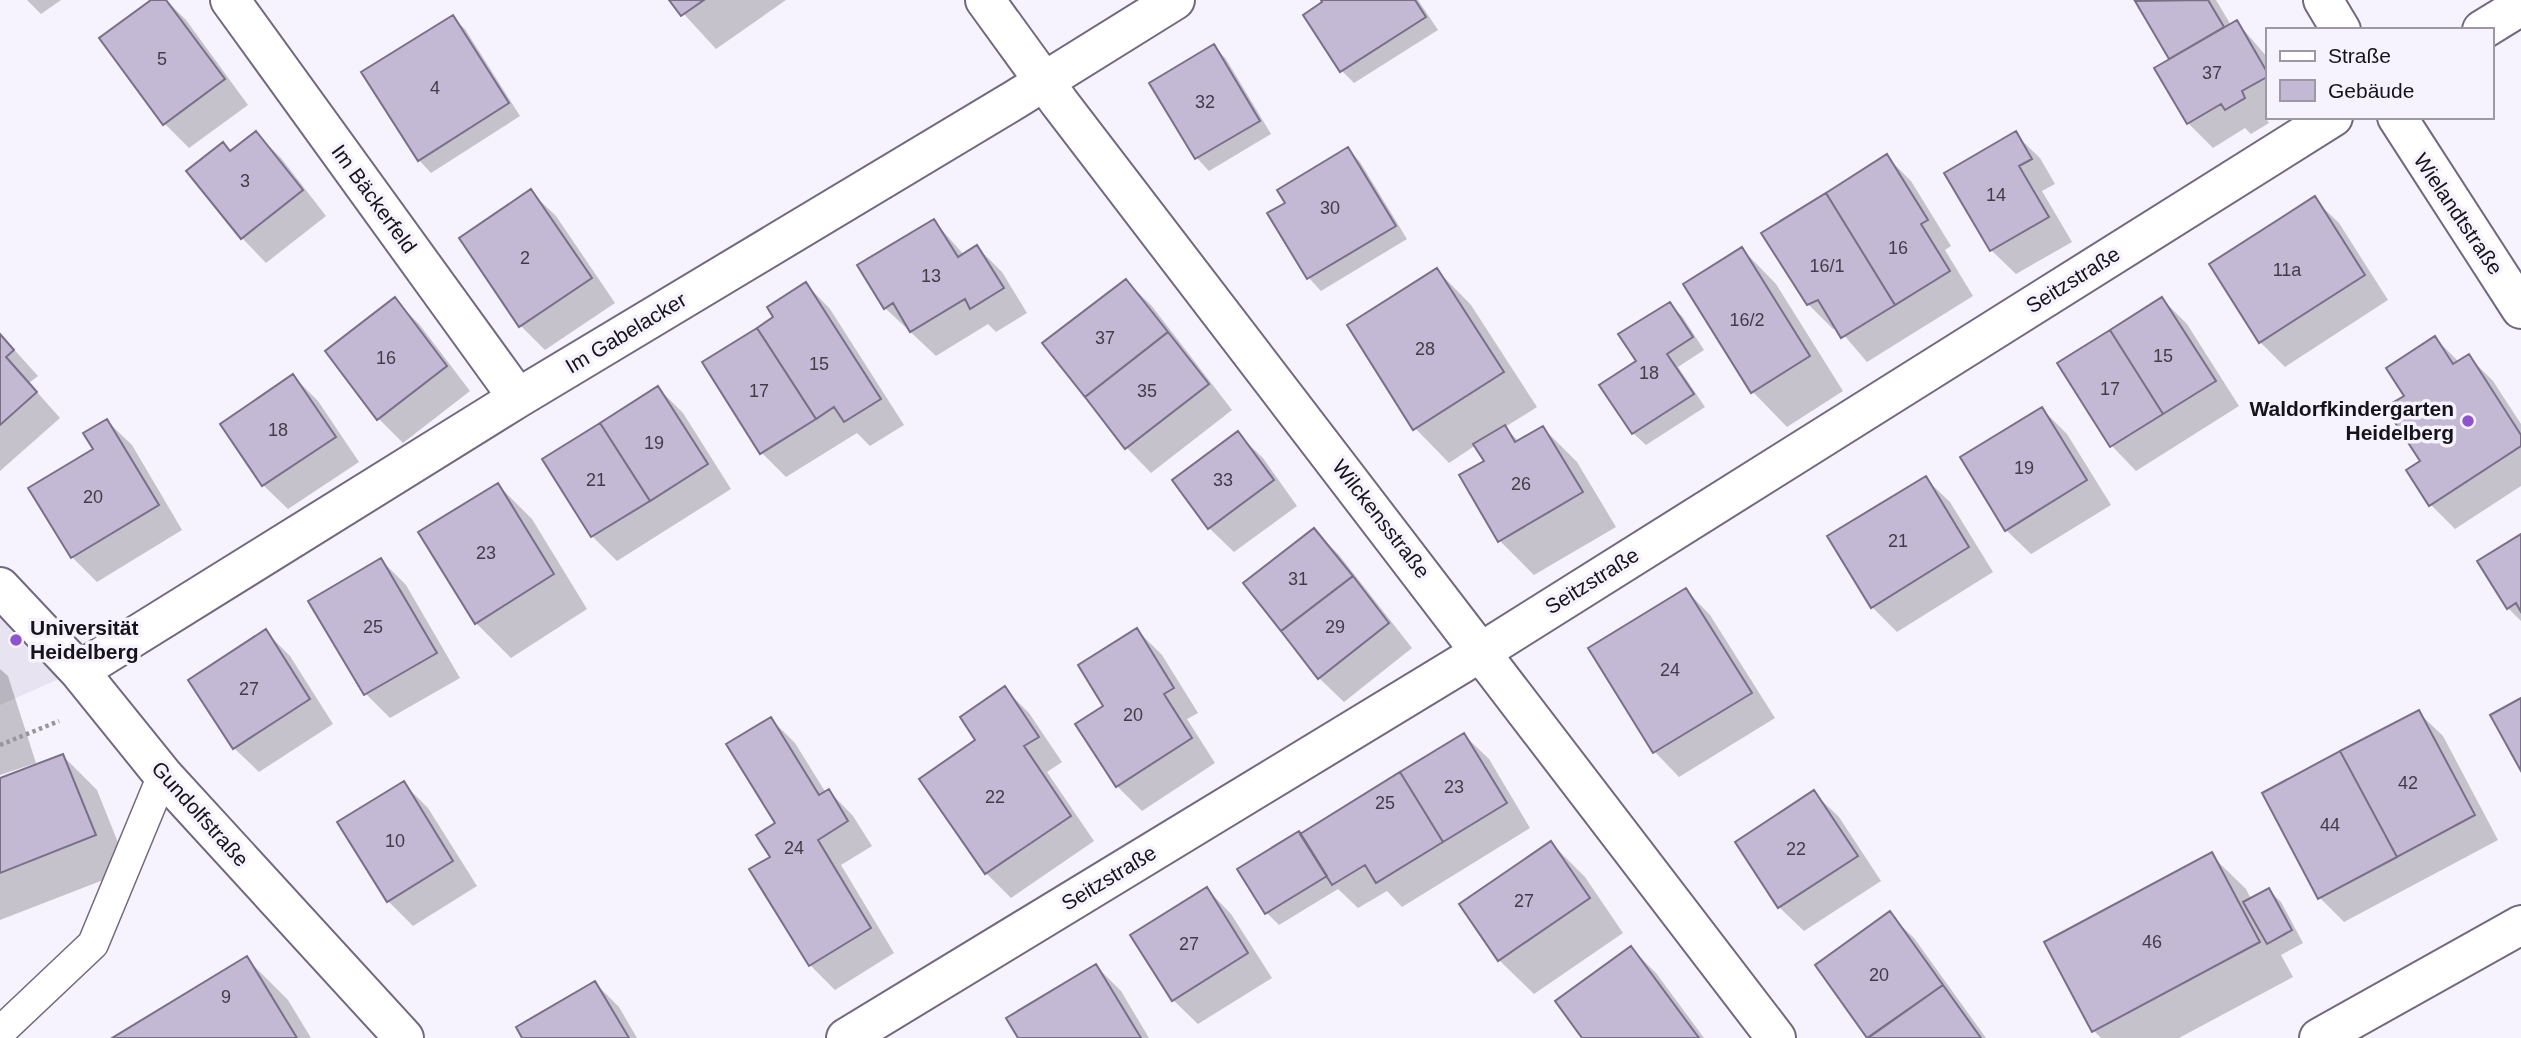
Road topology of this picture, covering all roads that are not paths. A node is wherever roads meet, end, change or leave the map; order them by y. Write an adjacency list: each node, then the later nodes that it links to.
1 (230, 0): 12 (street, Im Bäckerfeld)
2 (985, 0): 8 (street, Wilckensstraße)
3 (1175, 0): 8 (street, Im Gabelacker)
4 (2323, 0): 6 (street)
5 (2521, 6): 7 (street)
6 (2340, 28)
7 (2485, 28)
8 (1045, 81): 12 (street, Im Gabelacker); 14 (street, Wilckensstraße)
9 (2330, 119): 14 (street, Seitzstraße)
10 (2398, 119): 11 (street, Wielandtstraße)
11 (2521, 309)
12 (518, 398): 15 (street, Im Gabelacker)
13 (0, 587): 15 (street, Gundolfstraße)
14 (1481, 652): 20 (street, Seitzstraße); 21 (street, Wilckensstraße)
15 (79, 671): 16 (street, Gundolfstraße)
16 (163, 775): 18 (lane); 19 (street, Gundolfstraße)
17 (2521, 925): 22 (street)
18 (0, 1032)
19 (404, 1038)
20 (846, 1038)
21 (1776, 1038)
22 (2319, 1038)

